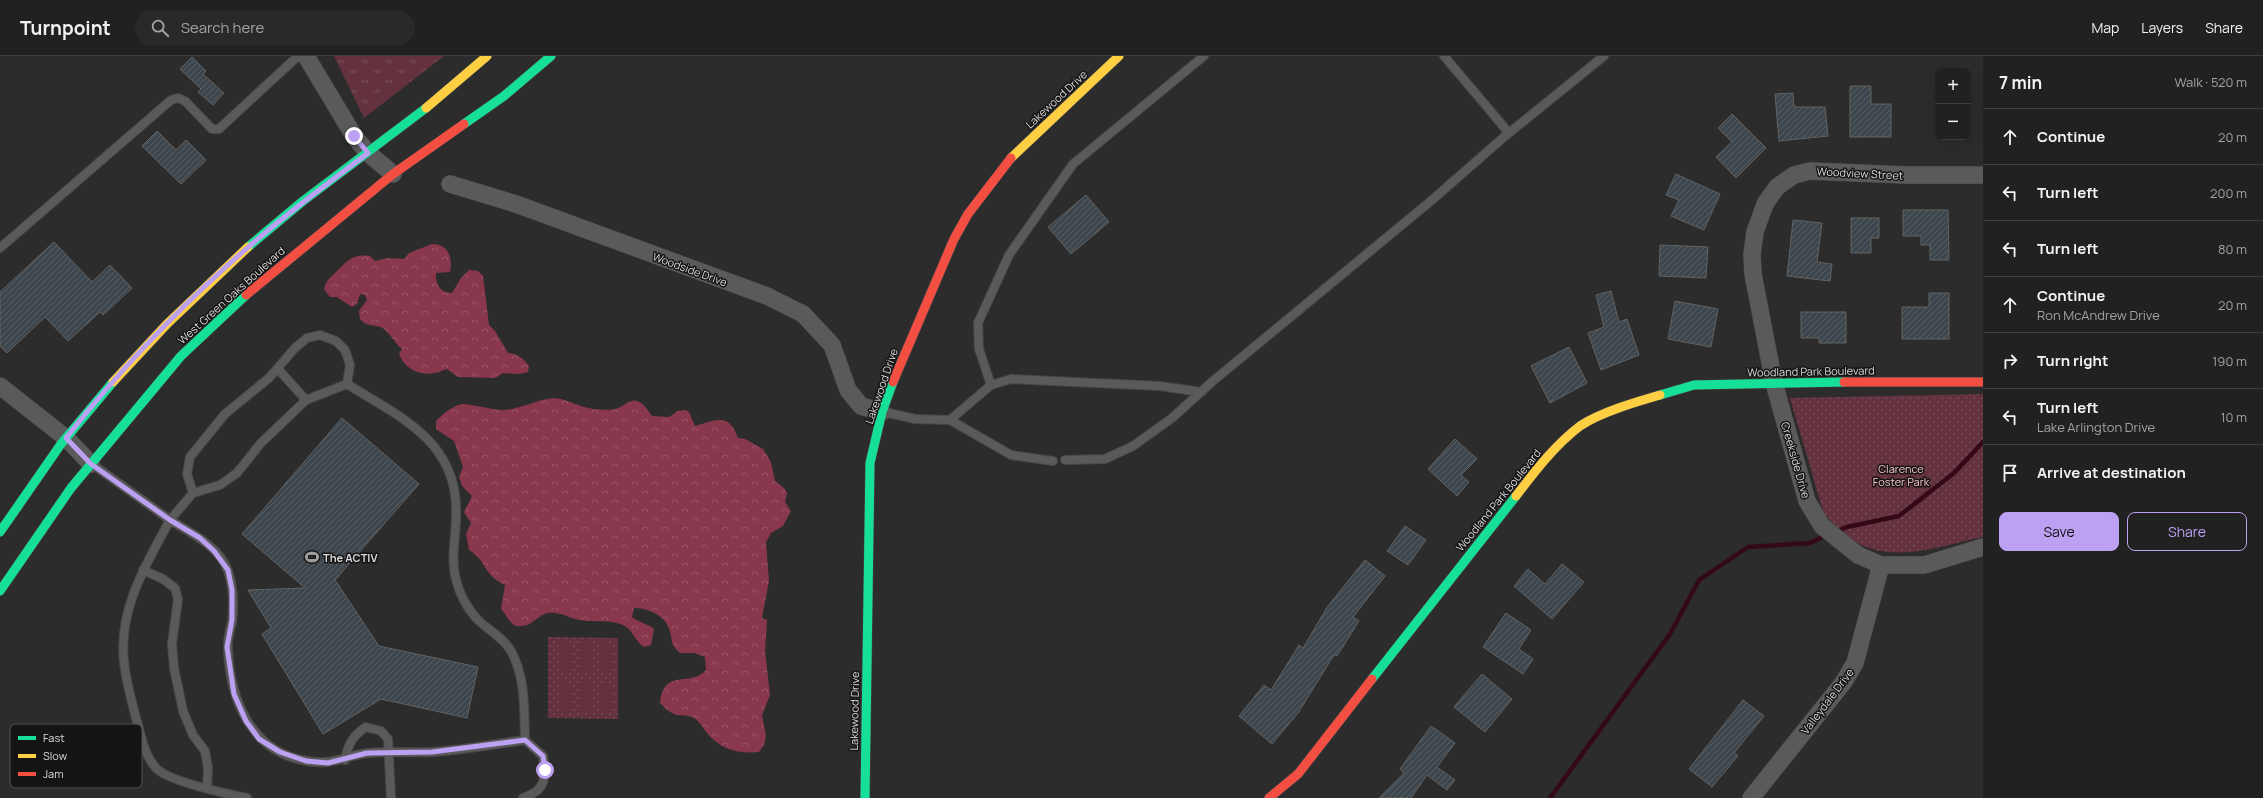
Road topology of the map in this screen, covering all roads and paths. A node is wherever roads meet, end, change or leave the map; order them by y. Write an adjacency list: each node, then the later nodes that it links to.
1 (298, 56): 14 (lane)
2 (306, 56): 10 (street)
3 (487, 56): 10 (street)
4 (551, 56): 11 (street, West Green Oaks Boulevard)
5 (1119, 56): 23 (street, Lakewood Drive)
6 (1204, 56): 19 (lane)
7 (1444, 56): 9 (lane)
8 (1604, 56): 9 (lane)
9 (1509, 133): 21 (lane)
10 (368, 153): 11 (street); 25 (street)
11 (393, 174): 28 (street, West Green Oaks Boulevard)
12 (1983, 176): 17 (street, Woodview Street)
13 (450, 184): 23 (street, Woodside Drive)
14 (0, 248)
15 (278, 369): 18 (lane); 22 (lane); 29 (lane)
16 (1983, 382): 17 (street, Woodland Park Boulevard)
17 (1774, 383): 33 (street, Creekside Drive); 46 (street, Woodland Park Boulevard)
18 (346, 384): 22 (lane); 38 (lane)
19 (991, 385): 21 (lane); 24 (lane)
20 (0, 386): 25 (street)
21 (1201, 392): 27 (lane)
22 (306, 400): 29 (lane)
23 (882, 412): 24 (lane); 45 (street, Lakewood Drive)
24 (950, 420): 26 (lane)
25 (66, 438): 28 (street); 31 (street)
26 (1052, 460)
27 (1065, 460)
28 (91, 464): 30 (lane); 35 (street, West Green Oaks Boulevard)
29 (193, 493): 30 (lane)
30 (170, 520): 34 (lane); 40 (lane)
31 (0, 532)
32 (1983, 548): 33 (street, Creekside Drive)
33 (1881, 566): 47 (street, Valleydale Drive)
34 (143, 570): 36 (lane); 41 (lane)
35 (0, 591)
36 (138, 724)
37 (142, 739): 41 (lane)
38 (525, 740): 39 (lane); 44 (lane)
39 (390, 752): 40 (lane); 40 (lane); 43 (lane)
40 (345, 760)
41 (207, 788): 42 (lane)
42 (247, 798)
43 (391, 798)
44 (523, 798)
45 (865, 798)
46 (1269, 798)
47 (1751, 798)

